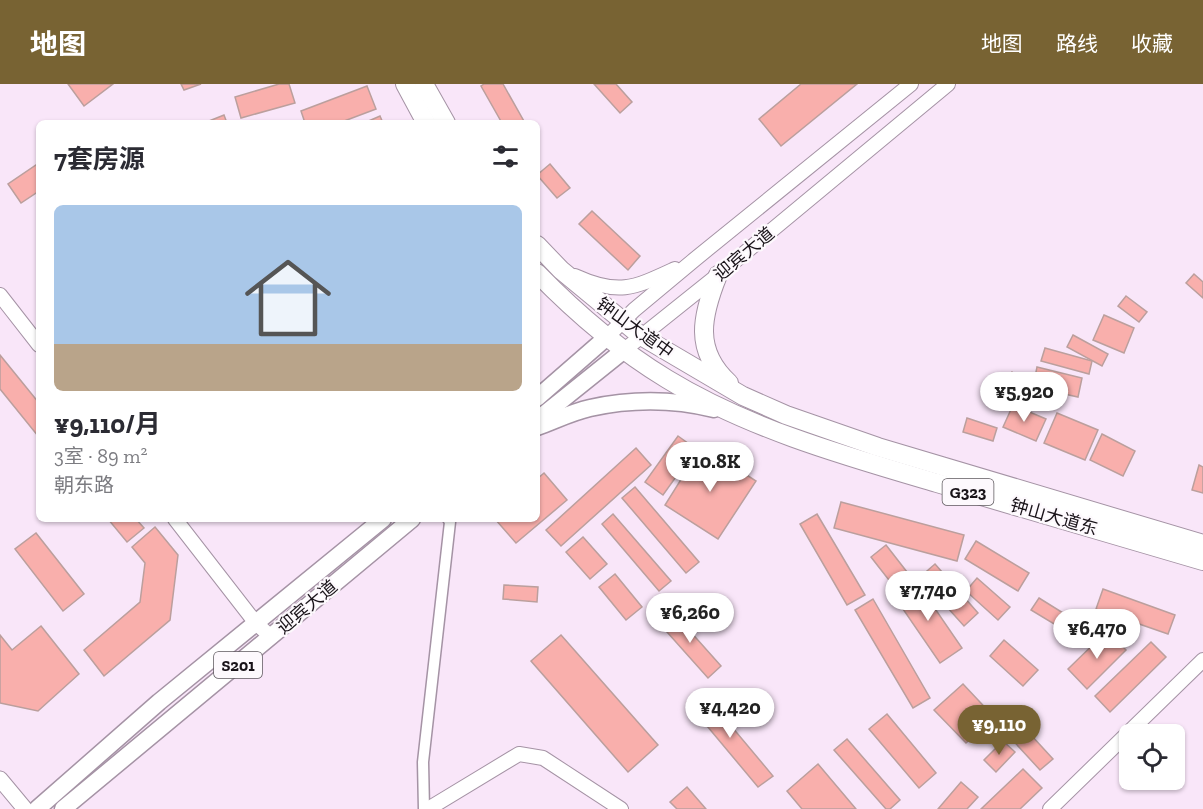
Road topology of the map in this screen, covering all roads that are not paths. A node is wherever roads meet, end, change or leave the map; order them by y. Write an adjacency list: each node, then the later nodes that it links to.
1 (405, 84): 5 (highway)
2 (424, 84): 6 (highway)
3 (911, 84): 8 (street, 迎宾大道)
4 (948, 84): 11 (street, 迎宾大道)
5 (424, 120)
6 (444, 120)
7 (540, 249): 9 (highway, 钟山大道中 / G323)
8 (693, 260): 9 (street); 13 (street, 迎宾大道)
9 (561, 270): 13 (highway, 钟山大道中 / G323)
10 (540, 276): 15 (highway, 钟山大道中 / G323)
11 (718, 276): 14 (street, 迎宾大道); 19 (highway)
12 (0, 295): 16 (street)
13 (623, 321): 14 (highway, 钟山大道中 / G323); 15 (street, 迎宾大道)
14 (641, 336): 17 (street, 迎宾大道); 19 (highway, 钟山大道中 / G323)
15 (607, 338): 17 (highway, 钟山大道中 / G323); 18 (main road, 迎宾大道)
16 (36, 341)
17 (623, 351): 20 (highway, 钟山大道中 / G323); 21 (main road, 迎宾大道)
18 (540, 395)
19 (743, 396): 27 (highway, 钟山大道东 / G323)
20 (735, 414): 22 (main road); 28 (highway, 钟山大道东 / G323)
21 (540, 418)
22 (540, 426)
23 (177, 522): 29 (street)
24 (379, 522): 29 (main road, 迎宾大道 / S201)
25 (408, 522): 30 (main road, 迎宾大道 / S201)
26 (450, 522): 36 (street)
27 (1203, 544)
28 (1203, 561)
29 (255, 622): 30 (street); 34 (main road, 迎宾大道 / S201)
30 (271, 637): 35 (main road, 迎宾大道 / S201)
31 (1203, 660): 39 (street)
32 (0, 779): 33 (main road)
33 (25, 809)
34 (37, 809)
35 (63, 809)
36 (424, 809)
37 (428, 809): 38 (street)
38 (621, 809)
39 (1050, 809)

